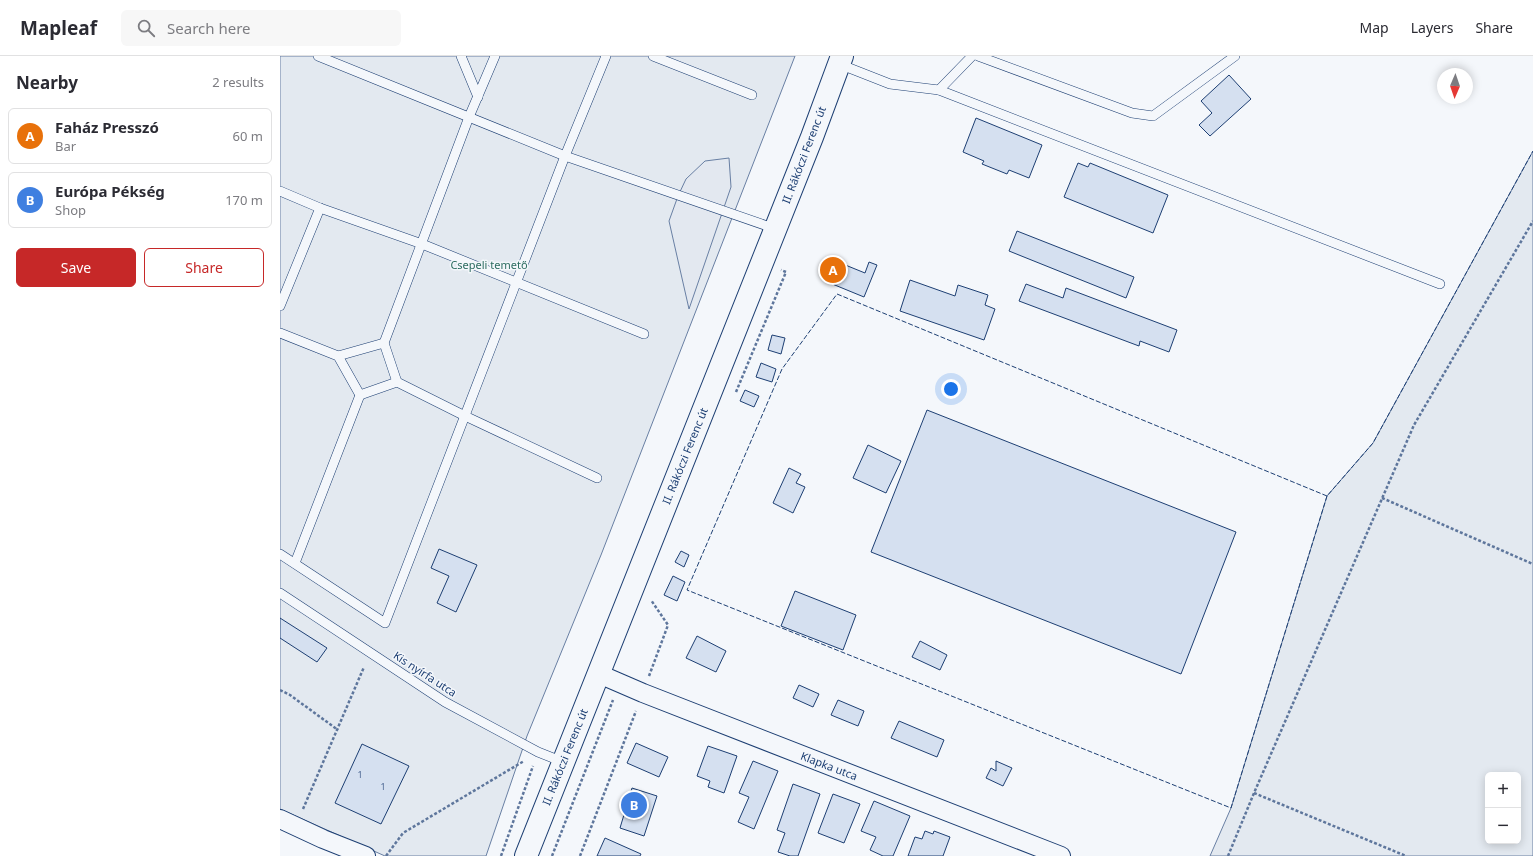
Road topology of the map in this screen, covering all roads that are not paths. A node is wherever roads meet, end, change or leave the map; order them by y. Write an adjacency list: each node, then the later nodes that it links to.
1 (318, 56): 13 (lane)
2 (461, 56): 12 (lane)
3 (495, 56): 12 (lane)
4 (606, 56): 14 (lane)
5 (653, 56): 11 (lane)
6 (972, 56): 10 (lane)
7 (978, 56): 8 (lane)
8 (1235, 56)
9 (840, 60): 10 (lane); 17 (main road, II. Rákóczi Ferenc út)
10 (939, 90): 20 (lane)
11 (752, 96)
12 (478, 97): 13 (lane)
13 (469, 117): 14 (lane); 18 (lane)
14 (565, 156): 17 (lane); 19 (lane)
15 (280, 191): 16 (lane)
16 (320, 208): 18 (lane); 21 (lane)
17 (776, 229): 33 (main road, II. Rákóczi Ferenc út)
18 (422, 244): 19 (lane); 24 (lane)
19 (516, 283): 23 (lane); 28 (lane)
20 (1440, 284)
21 (280, 306)
22 (280, 333): 25 (lane)
23 (644, 334)
24 (384, 343): 25 (lane); 26 (lane)
25 (338, 356): 27 (lane)
26 (397, 382): 27 (lane); 28 (lane)
27 (360, 395): 31 (lane)
28 (465, 416): 29 (lane); 31 (lane)
29 (597, 478)
30 (280, 554): 31 (lane)
31 (295, 564)
32 (280, 593): 34 (lane, Kis nyírfa utca)
33 (599, 674): 34 (main road, II. Rákóczi Ferenc út); 38 (street, Klapka utca)
34 (564, 762): 37 (main road, II. Rákóczi Ferenc út)
35 (288, 823): 36 (street)
36 (366, 856)
37 (526, 856)
38 (1061, 856)

